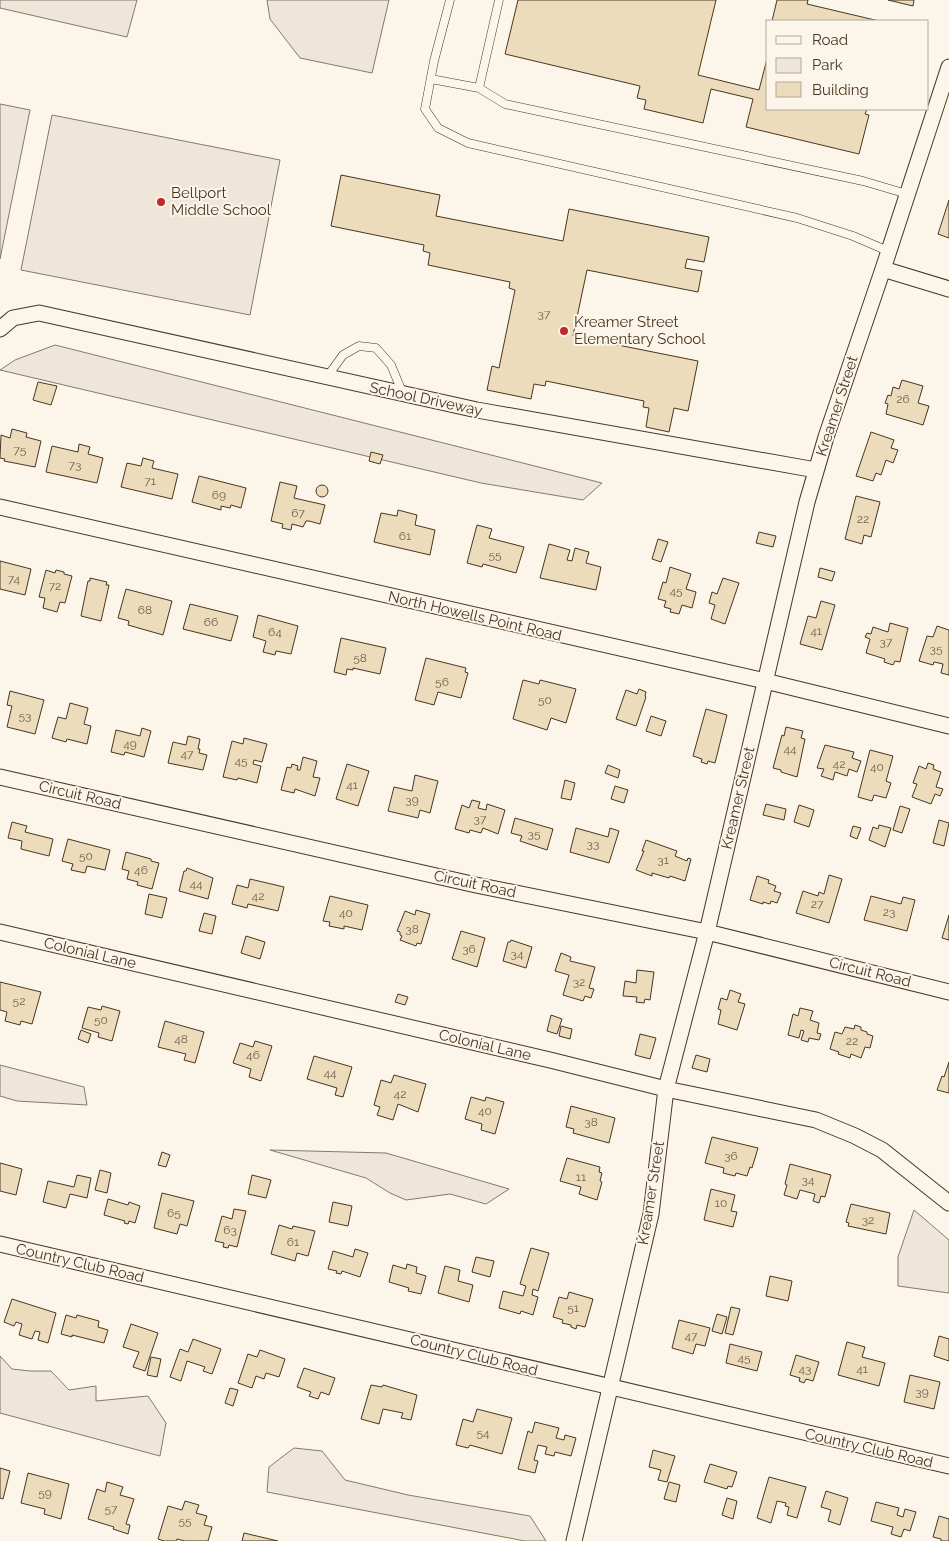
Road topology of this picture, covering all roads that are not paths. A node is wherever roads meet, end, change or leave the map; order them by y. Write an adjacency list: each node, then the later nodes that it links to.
1 (450, 0): 4 (lane)
2 (499, 0): 5 (lane)
3 (949, 67): 6 (street, Kreamer Street)
4 (430, 79): 5 (lane); 7 (lane)
5 (479, 88): 6 (lane)
6 (907, 194): 7 (street, Kreamer Street)
7 (888, 251): 8 (street, Kreamer Street)
8 (884, 269): 9 (street); 13 (street, Kreamer Street)
9 (949, 289)
10 (0, 329): 11 (street, School Driveway)
11 (327, 377): 12 (street, School Driveway); 12 (lane)
12 (403, 394): 13 (street, School Driveway)
13 (816, 470): 15 (street, Kreamer Street)
14 (0, 507): 15 (street, North Howells Point Road)
15 (765, 681): 16 (street, North Howells Point Road); 19 (street, Kreamer Street)
16 (949, 726)
17 (0, 777): 19 (street, Circuit Road)
18 (0, 932): 21 (street, Colonial Lane)
19 (708, 932): 20 (street, Circuit Road); 21 (street, Kreamer Street)
20 (949, 992)
21 (666, 1089): 22 (street, Colonial Lane); 24 (street, Kreamer Street)
22 (949, 1203)
23 (0, 1244): 24 (street, Country Club Road)
24 (609, 1388): 25 (street, Country Club Road); 26 (street, Kreamer Street)
25 (949, 1466)
26 (574, 1541)

